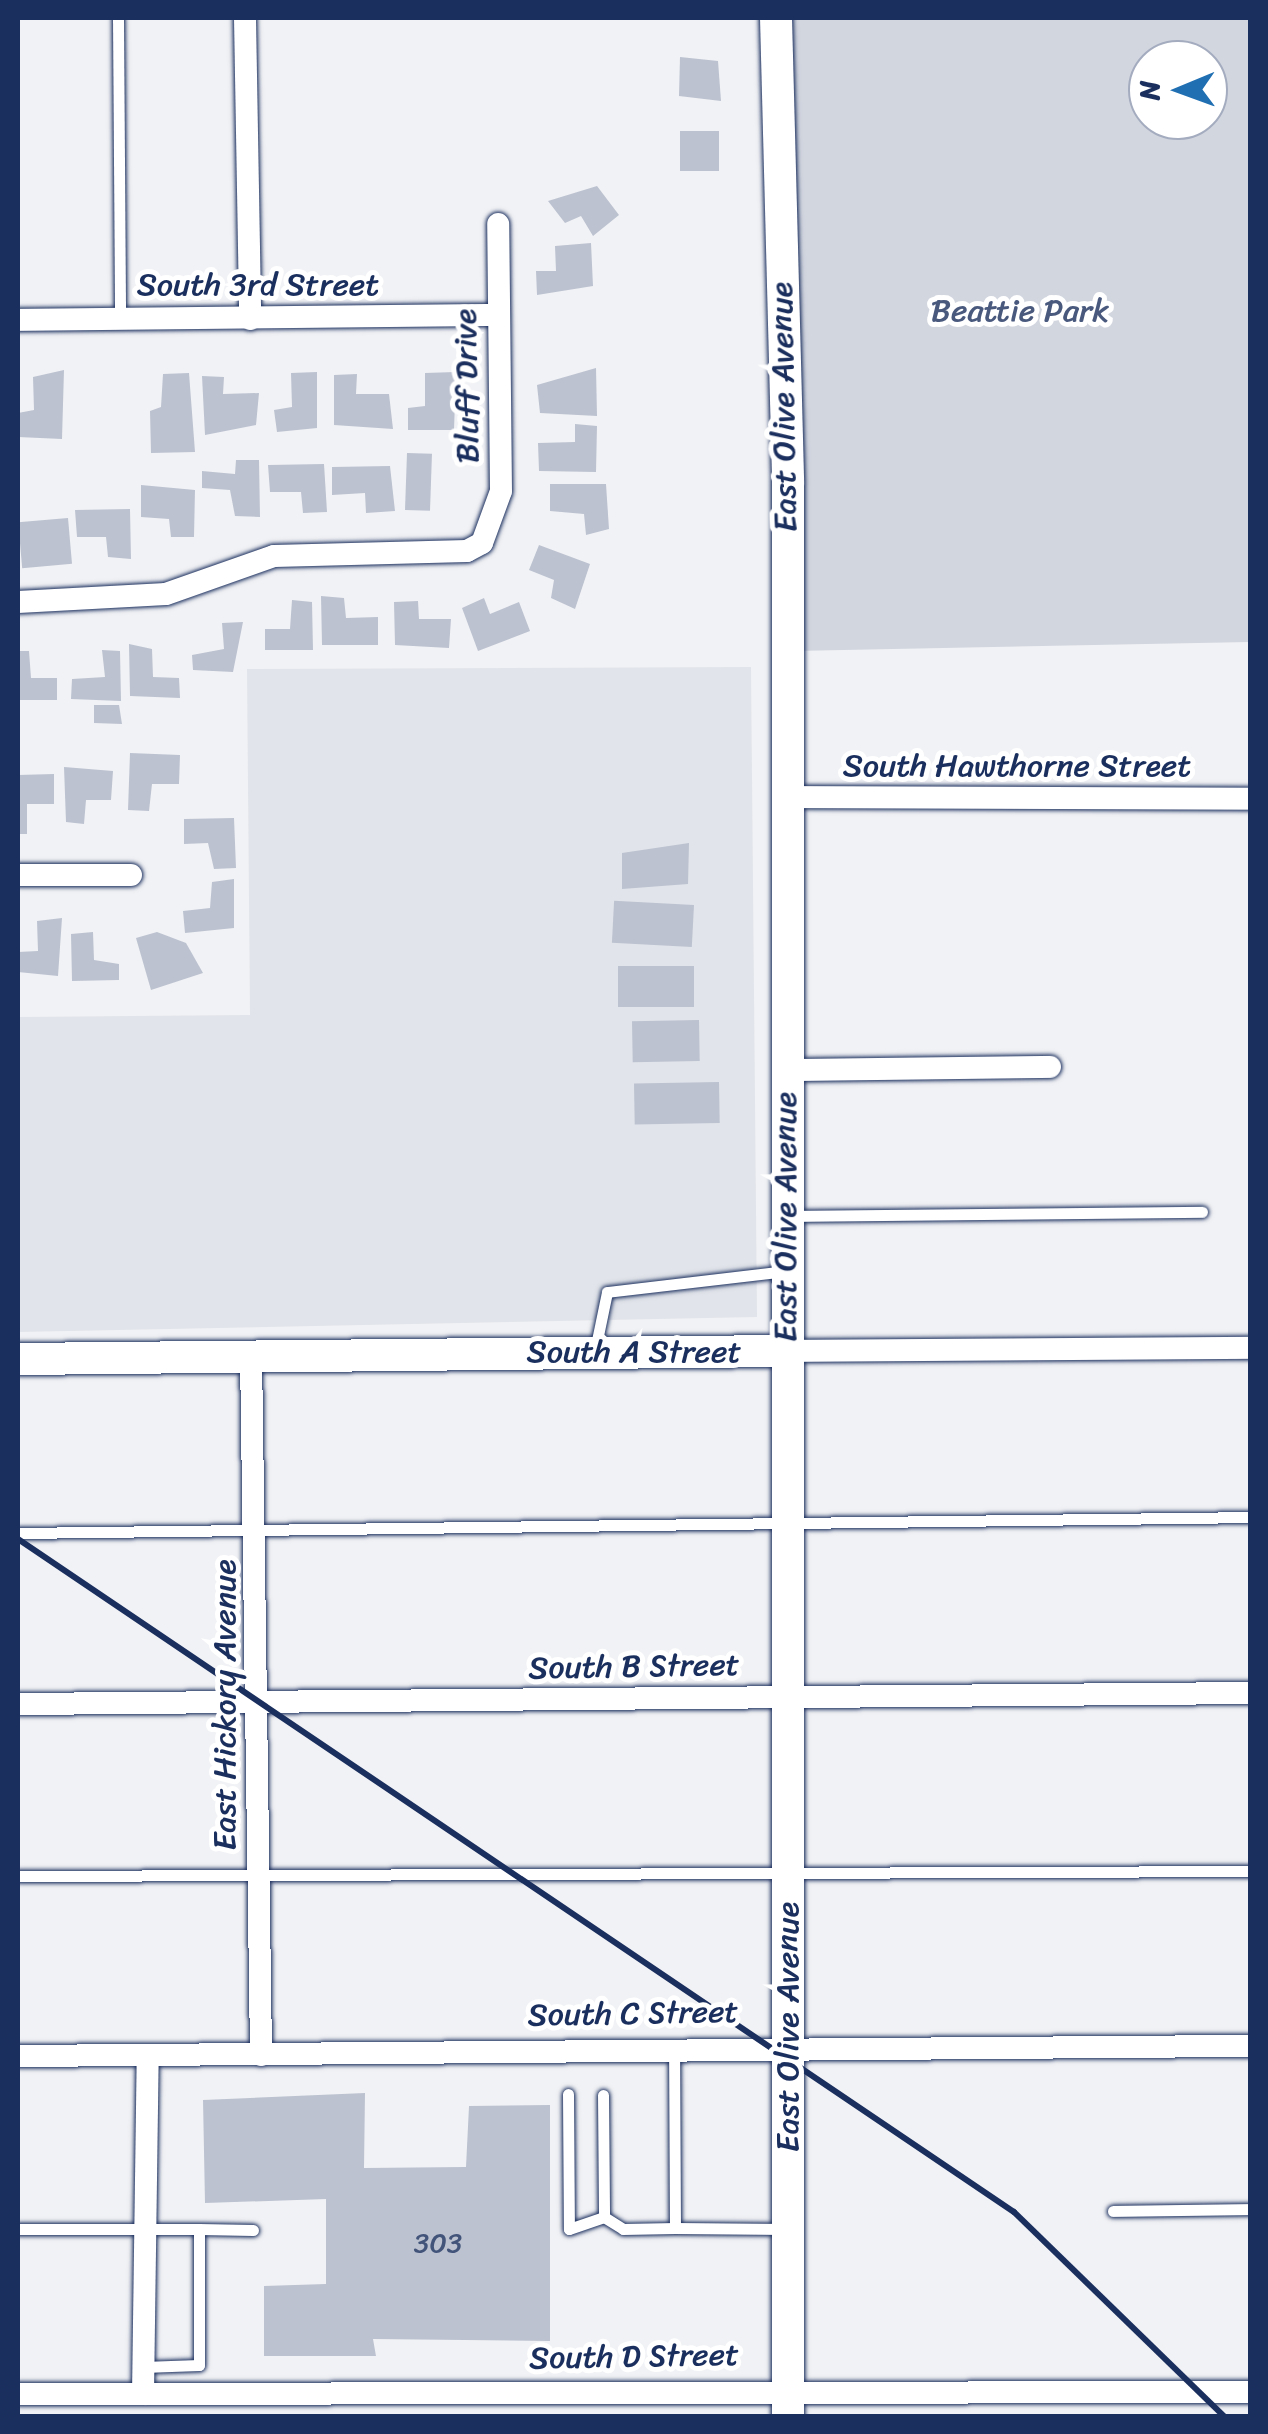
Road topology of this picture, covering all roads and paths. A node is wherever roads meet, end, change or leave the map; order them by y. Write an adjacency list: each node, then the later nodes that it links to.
1 (118, 18): 6 (lane)
2 (245, 18): 7 (street)
3 (776, 18): 10 (street, East Olive Avenue)
4 (498, 224): 5 (street, Bluff Drive)
5 (498, 315): 7 (street, South 3rd Street); 9 (street, Bluff Drive)
6 (120, 319): 7 (street, South 3rd Street); 8 (street, South 3rd Street)
7 (250, 319)
8 (18, 320)
9 (18, 602)
10 (784, 797): 11 (street, South Hawthorne Street); 15 (street, East Olive Avenue)
11 (1250, 799)
12 (18, 875): 13 (street)
13 (130, 875)
14 (1050, 1067): 15 (street)
15 (787, 1070): 17 (street, East Olive Avenue)
16 (1202, 1212): 17 (lane)
17 (786, 1216): 18 (street, East Olive Avenue)
18 (785, 1271): 20 (street, East Olive Avenue); 21 (lane)
19 (1250, 1348): 20 (street, South A Street)
20 (785, 1351): 21 (street, South A Street); 25 (street, East Olive Avenue)
21 (594, 1352): 22 (street, South A Street)
22 (251, 1354): 23 (street, South A Street); 27 (street, East Hickory Avenue)
23 (18, 1358)
24 (1250, 1517): 25 (lane)
25 (787, 1523): 27 (lane); 29 (street, East Olive Avenue)
26 (18, 1532): 27 (lane)
27 (256, 1534): 31 (street, East Hickory Avenue)
28 (1250, 1693): 29 (street, South B Street)
29 (790, 1698): 31 (street, South B Street); 32 (street, East Olive Avenue)
30 (18, 1704): 31 (street, South B Street)
31 (258, 1704): 35 (street, East Hickory Avenue)
32 (789, 1870): 33 (lane); 35 (lane); 36 (street, East Olive Avenue)
33 (1250, 1871)
34 (18, 1876): 35 (lane)
35 (258, 1876): 39 (street, East Hickory Avenue)
36 (788, 2044): 37 (street, South C Street); 38 (street, South C Street); 50 (street, East Olive Avenue)
37 (674, 2046): 39 (street, South C Street); 48 (lane)
38 (1250, 2046)
39 (261, 2054): 41 (street, South C Street)
40 (18, 2056): 41 (street, South C Street)
41 (148, 2056): 47 (street)
42 (568, 2094): 46 (lane)
43 (603, 2095): 46 (lane)
44 (1250, 2209): 45 (lane)
45 (1113, 2211)
46 (604, 2217): 48 (lane)
47 (144, 2225): 49 (lane); 51 (lane); 53 (street)
48 (675, 2228): 50 (lane)
49 (18, 2229)
50 (788, 2229): 57 (street, East Olive Avenue)
51 (198, 2230): 52 (lane); 53 (lane)
52 (253, 2230)
53 (144, 2367): 56 (street)
54 (1250, 2392): 57 (street, South D Street)
55 (18, 2394): 56 (street, South D Street)
56 (143, 2394): 58 (street, South D Street)
57 (788, 2402): 58 (street, South D Street)
58 (257, 2405)

